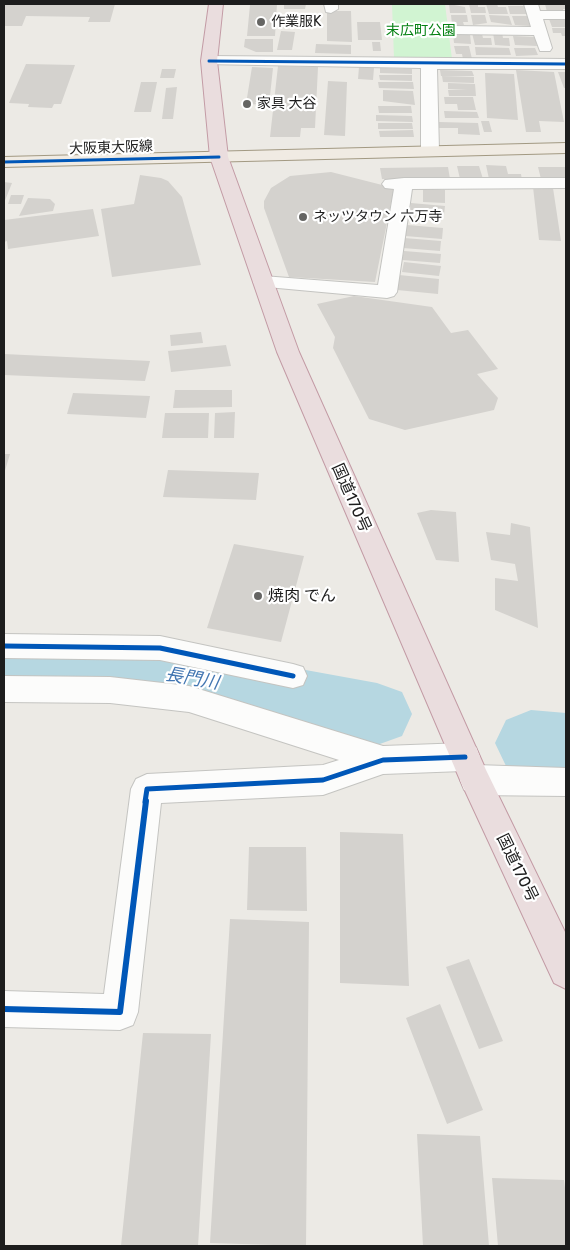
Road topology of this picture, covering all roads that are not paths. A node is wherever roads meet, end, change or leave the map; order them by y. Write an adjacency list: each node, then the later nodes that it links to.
1 (216, 4): 6 (highway, 国道170号)
2 (533, 10): 3 (street); 5 (street)
3 (566, 15)
4 (453, 30): 5 (street)
5 (540, 31): 7 (street)
6 (210, 61): 8 (street); 12 (highway, 国道170号)
7 (550, 63): 8 (street); 9 (street)
8 (429, 64): 11 (street)
9 (566, 64)
10 (566, 148): 11 (main road, 大阪東大阪線)
11 (430, 151): 12 (main road, 大阪東大阪線)
12 (219, 156): 13 (main road, 大阪東大阪線); 15 (highway, 国道170号)
13 (4, 162)
14 (566, 183): 15 (street)
15 (263, 282): 20 (highway, 国道170号)
16 (4, 646): 17 (street)
17 (293, 676)
18 (4, 688): 19 (street)
19 (383, 760): 20 (street); 23 (street)
20 (470, 769): 21 (street); 22 (highway, 国道170号)
21 (566, 782)
22 (566, 971)
23 (4, 1009)

